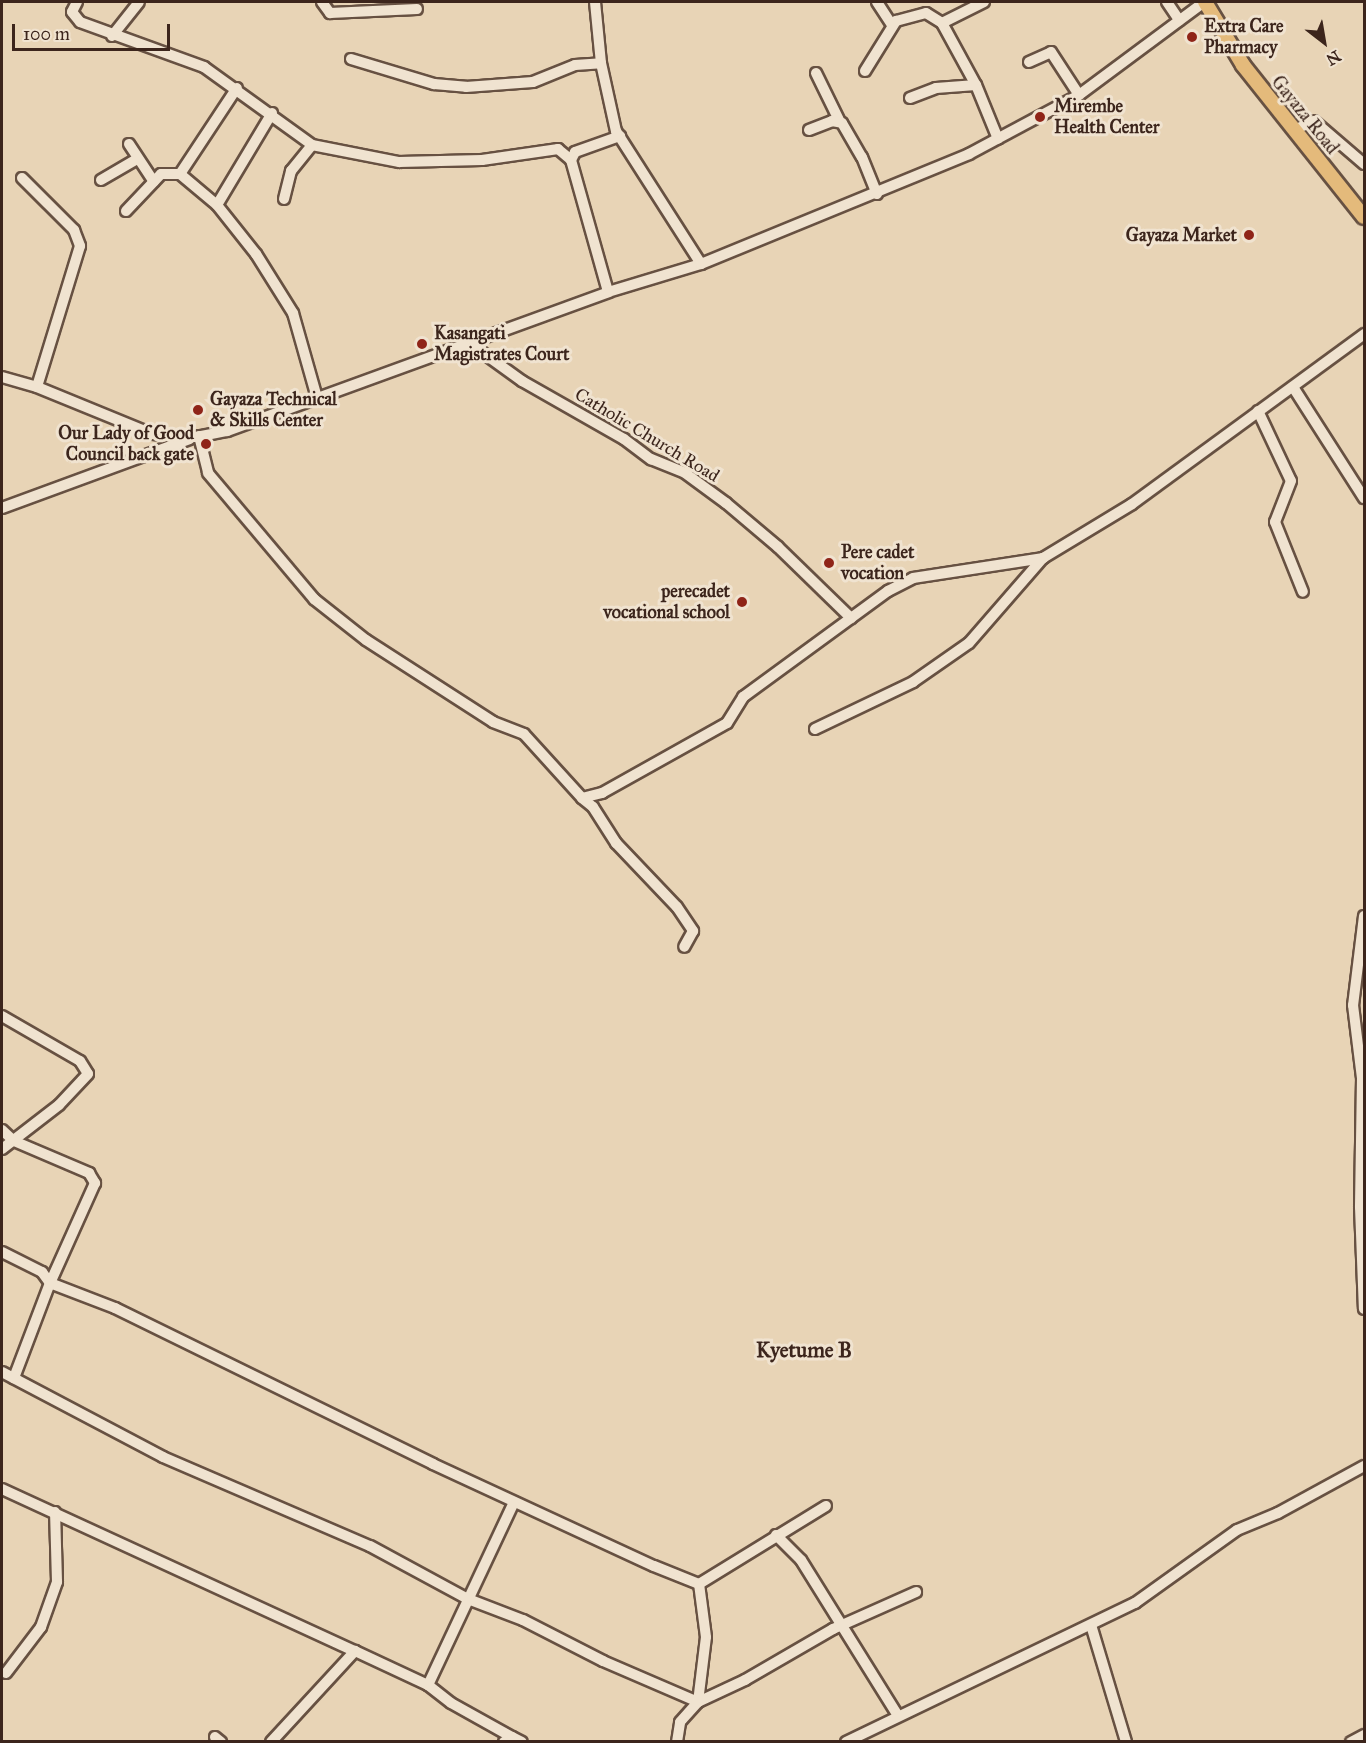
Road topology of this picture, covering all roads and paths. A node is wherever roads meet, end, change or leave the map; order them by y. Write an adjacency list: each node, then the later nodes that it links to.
1 (77, 2): 13 (street)
2 (139, 2): 13 (street)
3 (322, 2): 9 (street)
4 (595, 2): 16 (street)
5 (876, 2): 12 (street)
6 (984, 2): 11 (street)
7 (1167, 2): 10 (street)
8 (1203, 6): 10 (street); 26 (main road, Gayaza Road)
9 (417, 9)
10 (1179, 20): 21 (street)
11 (942, 23): 12 (street); 19 (street)
12 (892, 25): 17 (street)
13 (112, 36): 20 (street)
14 (351, 59): 16 (street)
15 (1029, 62): 21 (street)
16 (601, 63): 27 (street)
17 (866, 71)
18 (816, 73): 24 (street)
19 (976, 85): 22 (street); 28 (street)
20 (237, 88): 23 (street); 34 (street)
21 (1079, 95): 28 (street)
22 (910, 98)
23 (272, 113): 30 (street); 40 (street)
24 (839, 120): 25 (street); 38 (street)
25 (809, 130)
26 (1294, 130): 33 (street); 42 (main road, Gayaza Road)
27 (620, 136): 32 (street); 43 (street)
28 (998, 139): 38 (street)
29 (129, 144): 31 (street)
30 (312, 145): 32 (street); 39 (street)
31 (137, 159): 36 (street); 37 (street)
32 (571, 160): 44 (street)
33 (1365, 164)
34 (180, 174): 37 (street); 40 (street)
35 (22, 178): 48 (street)
36 (100, 180)
37 (154, 182): 41 (street)
38 (877, 194): 43 (street)
39 (284, 199)
40 (217, 205): 50 (street)
41 (126, 211)
42 (1365, 217)
43 (701, 264): 44 (street)
44 (608, 292): 46 (street)
45 (1365, 334): 49 (street)
46 (468, 342): 50 (street); 57 (street, Catholic Church Road)
47 (2, 377): 48 (street)
48 (37, 387): 52 (street)
49 (1293, 387): 51 (street); 53 (street)
50 (317, 398): 52 (street)
51 (1258, 411): 55 (street); 56 (street)
52 (198, 437): 54 (street); 59 (street)
53 (1365, 498)
54 (2, 508)
55 (1043, 558): 57 (street); 58 (street)
56 (1304, 592)
57 (851, 618): 59 (street)
58 (815, 729)
59 (582, 798): 61 (street)
60 (1365, 916): 68 (street)
61 (684, 947)
62 (2, 1016): 64 (street)
63 (2, 1130): 64 (street)
64 (14, 1141): 65 (street); 67 (street)
65 (2, 1149)
66 (2, 1251): 67 (street)
67 (50, 1283): 70 (street); 73 (street)
68 (1365, 1309)
69 (2, 1371): 70 (street)
70 (14, 1378): 79 (street)
71 (1365, 1466): 80 (street)
72 (2, 1489): 75 (street)
73 (514, 1502): 77 (street); 79 (street)
74 (826, 1506): 76 (street)
75 (55, 1512): 82 (street); 83 (street)
76 (777, 1535): 77 (street); 81 (street)
77 (699, 1584): 85 (street)
78 (916, 1592): 81 (street)
79 (468, 1599): 84 (street); 85 (street)
80 (1091, 1625): 86 (street); 92 (street)
81 (842, 1626): 85 (street); 86 (street)
82 (355, 1651): 84 (street); 89 (street)
83 (6, 1673)
84 (428, 1685): 88 (street)
85 (698, 1702): 90 (street)
86 (898, 1716): 91 (street)
87 (1365, 1735): 93 (street)
88 (513, 1740)
89 (271, 1742)
90 (677, 1742)
91 (846, 1742)
92 (1126, 1742)
93 (1351, 1742)

